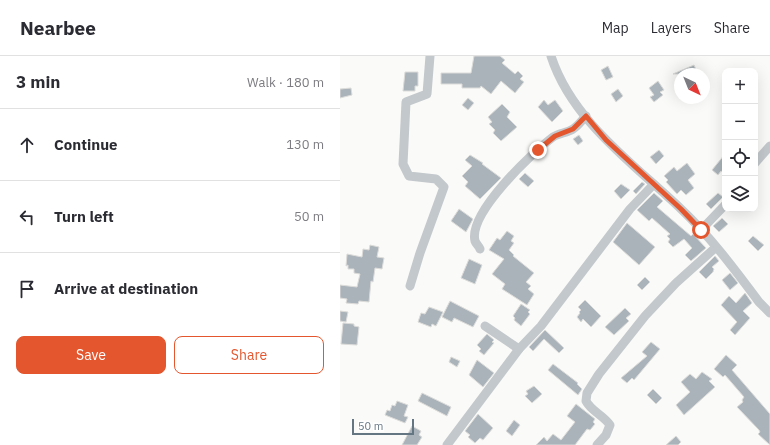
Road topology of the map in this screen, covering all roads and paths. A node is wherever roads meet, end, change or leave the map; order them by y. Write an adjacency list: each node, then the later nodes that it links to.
1 (430, 56): 11 (street)
2 (551, 56): 3 (street)
3 (586, 116): 6 (street); 10 (street)
4 (770, 146): 5 (street)
5 (758, 160)
6 (653, 184): 8 (street); 14 (street)
7 (722, 208): 8 (street)
8 (701, 230): 9 (street)
9 (715, 248): 12 (street); 16 (street)
10 (480, 249)
11 (410, 286)
12 (770, 313)
13 (485, 326): 14 (street)
14 (519, 349): 15 (street)
15 (447, 445)
16 (597, 445)

